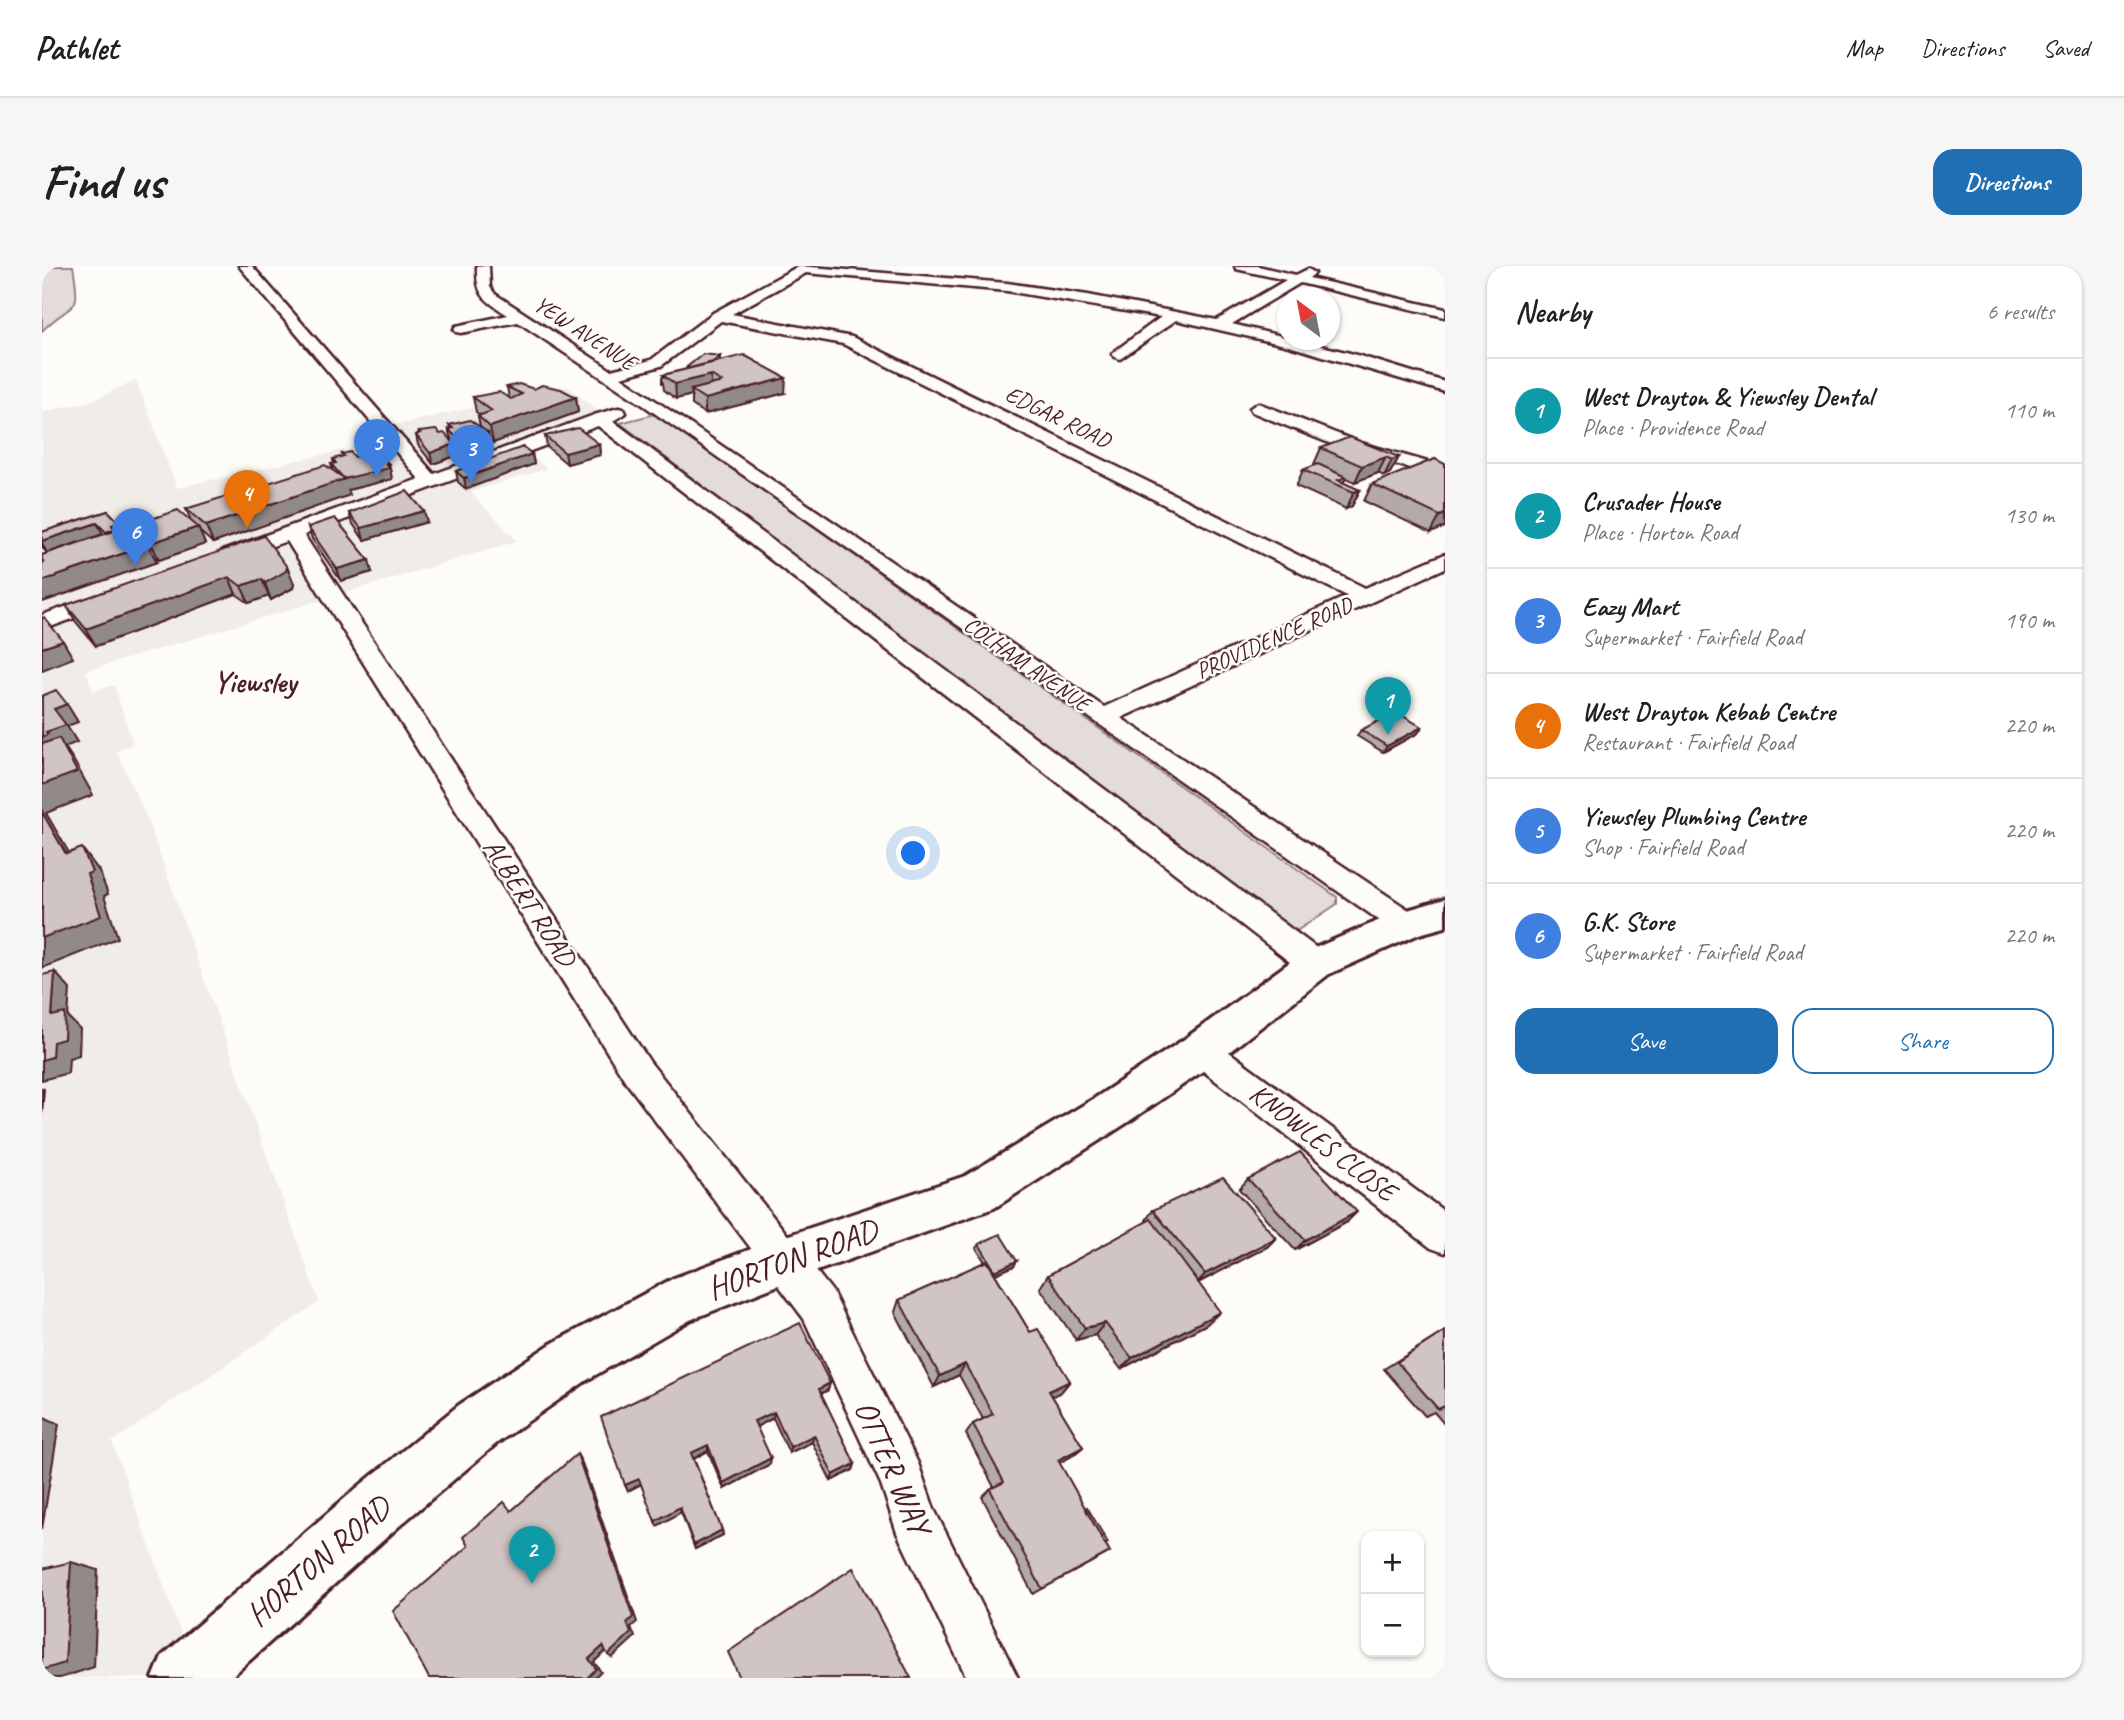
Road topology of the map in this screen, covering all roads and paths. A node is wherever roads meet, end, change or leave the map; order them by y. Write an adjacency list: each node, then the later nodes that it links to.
1 (245, 266): 20 (street)
2 (483, 266): 10 (street, YEW AVENUE)
3 (1241, 266): 6 (street)
4 (1320, 266): 6 (street)
5 (807, 268): 8 (street); 9 (street)
6 (1299, 279): 7 (street); 11 (street)
7 (1445, 313)
8 (718, 316): 14 (street); 25 (street, EDGAR ROAD)
9 (1172, 316): 11 (street); 13 (street)
10 (520, 317): 12 (street); 14 (street, YEW AVENUE)
11 (1218, 326): 15 (street)
12 (461, 329)
13 (1120, 354)
14 (609, 375): 16 (street, YEW AVENUE)
15 (1445, 387)
16 (649, 402): 18 (street); 27 (street, COLHAM AVENUE)
17 (1258, 408): 19 (street)
18 (600, 419): 20 (street); 30 (street)
19 (1445, 473)
20 (430, 481): 21 (street)
21 (292, 532): 23 (street); 33 (street, ALBERT ROAD)
22 (1445, 560): 25 (street, PROVIDENCE ROAD)
23 (209, 562)
24 (134, 589): 26 (street)
25 (1366, 597): 27 (street, PROVIDENCE ROAD)
26 (42, 623)
27 (1103, 717): 29 (street, COLHAM AVENUE)
28 (1445, 913): 29 (street, HORTON ROAD)
29 (1407, 924): 30 (street, HORTON ROAD)
30 (1315, 964): 31 (street, HORTON ROAD)
31 (1201, 1050): 32 (street, KNOWLES CLOSE); 33 (street, HORTON ROAD)
32 (1445, 1235)
33 (786, 1259): 34 (street, HORTON ROAD); 35 (street, OTTER WAY)
34 (184, 1678)
35 (993, 1678)

